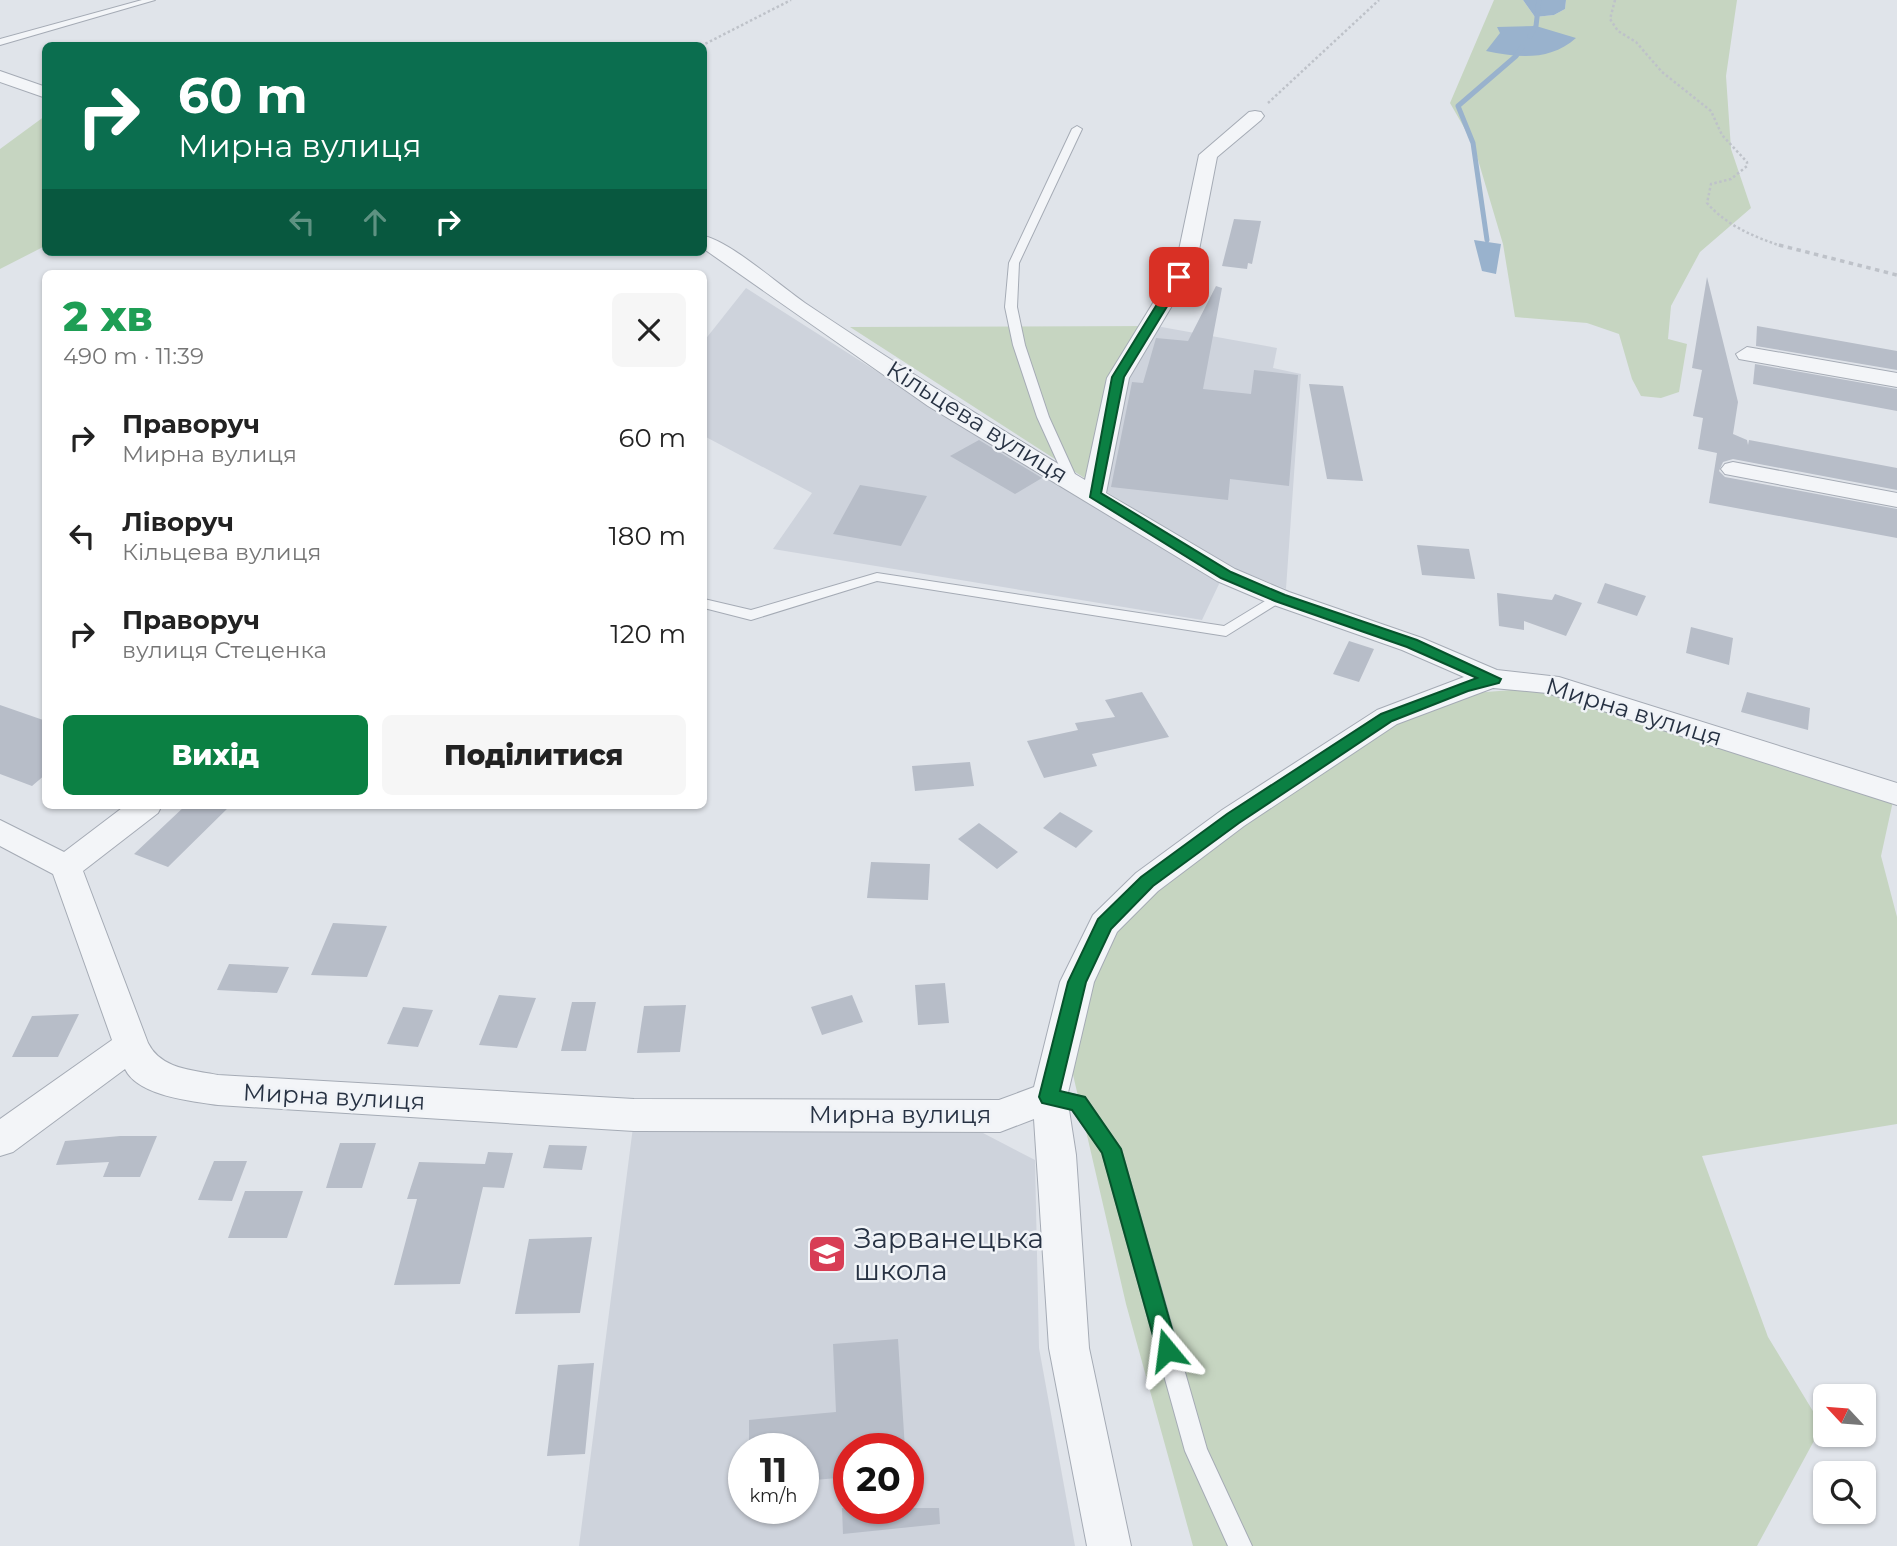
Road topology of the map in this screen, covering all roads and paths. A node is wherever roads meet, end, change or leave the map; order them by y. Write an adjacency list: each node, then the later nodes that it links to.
1 (150, 0): 5 (lane)
2 (791, 0): 6 (path)
3 (1379, 0): 9 (path)
4 (1615, 0): 12 (path)
5 (0, 42)
6 (707, 43)
7 (0, 76): 8 (street)
8 (42, 92)
9 (1255, 116): 17 (street)
10 (1077, 129): 16 (lane)
11 (707, 244): 16 (street, Кільцева вулиця)
12 (1897, 275)
13 (1747, 354): 14 (street)
14 (1897, 380)
15 (1734, 469): 18 (street)
16 (1072, 481): 17 (street, Кільцева вулиця)
17 (1094, 494): 19 (street, Кільцева вулиця)
18 (1897, 500)
19 (1280, 598): 20 (lane); 21 (street, Кільцева вулиця)
20 (707, 605)
21 (1493, 679): 22 (street, Мирна вулиця); 27 (street, Мирна вулиця)
22 (1897, 794)
23 (142, 809): 25 (street)
24 (0, 831): 25 (street)
25 (66, 867): 26 (street, Мирна вулиця)
26 (131, 1045): 27 (street, Мирна вулиця); 28 (street)
27 (1049, 1097): 29 (street); 30 (lane)
28 (0, 1140)
29 (1109, 1546)
30 (1240, 1546)

